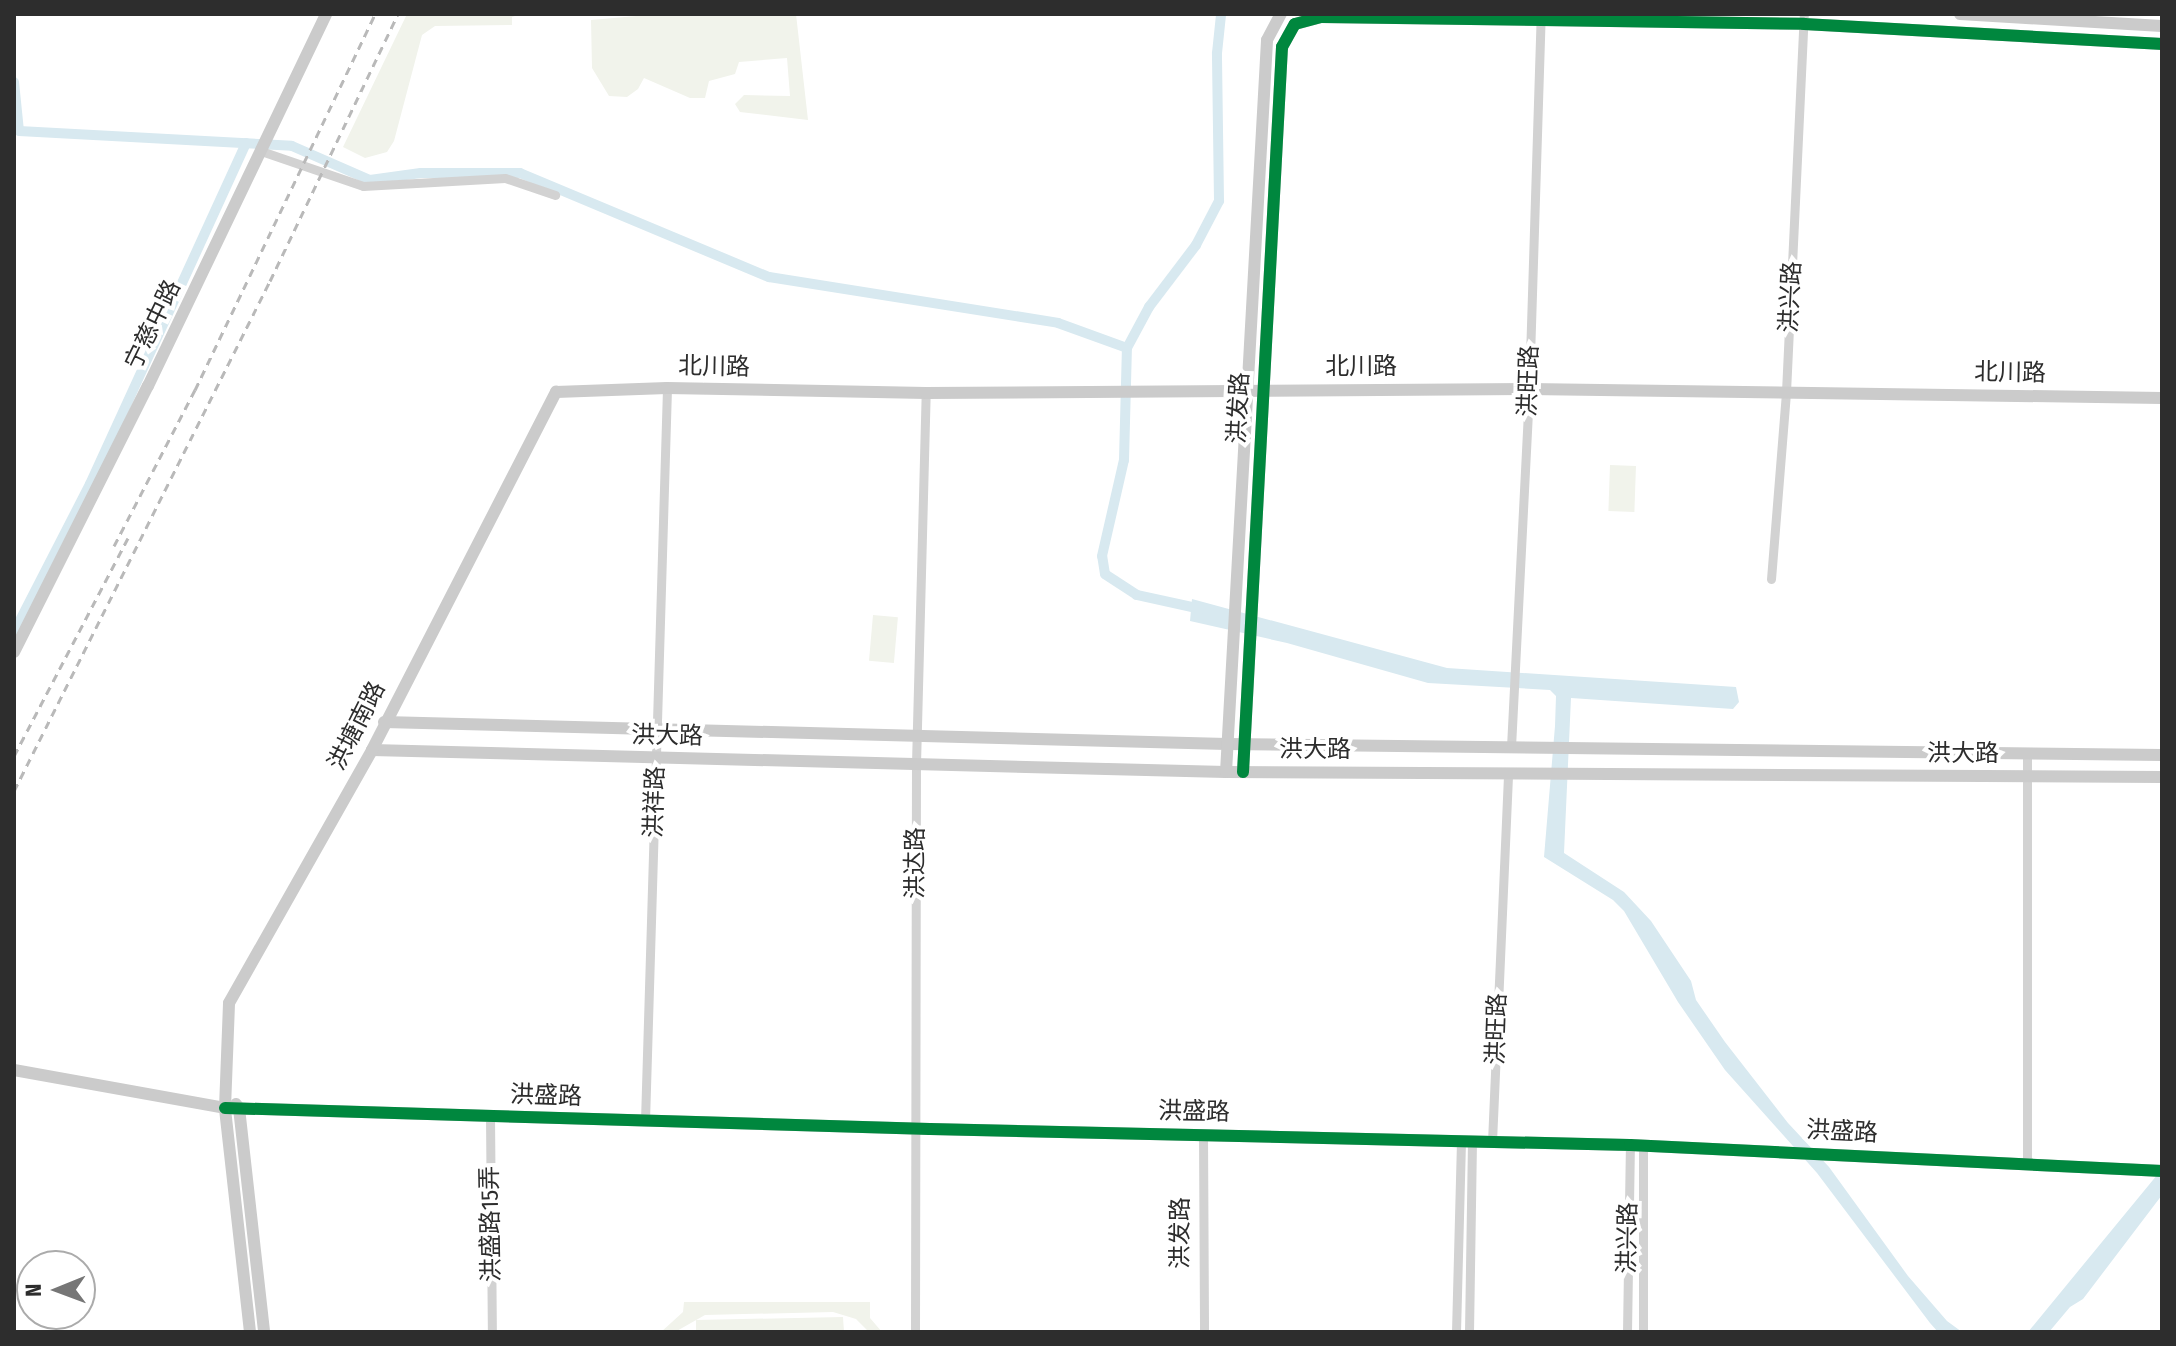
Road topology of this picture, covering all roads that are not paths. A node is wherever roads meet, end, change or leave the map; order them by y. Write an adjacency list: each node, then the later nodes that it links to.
1 (326, 14): 8 (main road, 宁慈中路)
2 (1281, 14): 12 (main road, 洪发路)
3 (1960, 14): 6 (main road)
4 (1541, 17): 5 (main road); 13 (main road, 洪发路); 14 (street, 洪旺路)
5 (1804, 19): 7 (main road); 15 (street, 洪兴路)
6 (2162, 26)
7 (2162, 44)
8 (261, 150): 9 (street); 19 (main road, 宁慈中路)
9 (555, 195)
10 (667, 388): 11 (main road, 北川路); 16 (main road, 北川路); 21 (street, 洪祥路)
11 (561, 389): 20 (main road, 洪塘南路)
12 (1246, 389): 13 (main road, 北川路); 16 (main road, 北川路); 23 (main road, 洪发路)
13 (1261, 389): 14 (main road, 北川路); 24 (main road, 洪发路)
14 (1529, 389): 15 (main road, 北川路); 25 (street, 洪旺路)
15 (1786, 392): 17 (main road, 北川路); 18 (street, 洪兴路)
16 (926, 393): 22 (street, 洪达路)
17 (2162, 398)
18 (1771, 579)
19 (14, 652)
20 (384, 722): 21 (main road, 洪大路); 26 (main road, 洪塘南路)
21 (657, 729): 22 (main road, 洪大路); 29 (street, 洪祥路)
22 (917, 736): 23 (main road, 洪大路); 30 (street, 洪达路)
23 (1227, 744): 24 (main road, 洪大路); 31 (main road, 洪发路)
24 (1245, 744): 25 (main road, 洪大路); 32 (main road, 洪发路)
25 (1511, 747): 27 (main road, 洪大路)
26 (372, 750): 29 (main road, 洪大路); 37 (main road, 洪塘南路)
27 (2027, 753): 28 (main road, 洪大路); 34 (street)
28 (2162, 755)
29 (656, 757): 30 (main road, 洪大路); 41 (street, 洪祥路)
30 (916, 764): 31 (main road, 洪大路); 42 (street, 洪达路)
31 (1226, 772): 32 (main road, 洪大路)
32 (1243, 772): 33 (main road, 洪大路)
33 (1508, 773): 34 (main road, 洪大路); 45 (street, 洪旺路)
34 (2027, 776): 35 (main road, 洪大路); 47 (street)
35 (2162, 777)
36 (14, 1070): 38 (main road, 洪盛路)
37 (226, 1092): 38 (main road, 洪塘南路); 39 (main road)
38 (225, 1108): 39 (main road, 洪盛路); 49 (main road, 洪塘南路)
39 (239, 1108): 40 (main road, 洪盛路); 50 (main road)
40 (490, 1116): 41 (main road, 洪盛路); 51 (street, 洪盛路15弄)
41 (645, 1121): 42 (main road, 洪盛路)
42 (915, 1129): 43 (main road, 洪盛路); 52 (street, 洪达路)
43 (1203, 1134): 44 (main road, 洪盛路); 53 (street, 洪发路)
44 (1466, 1141): 45 (main road, 洪盛路); 54 (street); 55 (street)
45 (1492, 1142): 46 (main road, 洪盛路)
46 (1636, 1145): 47 (main road, 洪盛路); 56 (street, 洪兴路); 57 (street, 洪兴路)
47 (2027, 1165): 48 (main road, 洪盛路)
48 (2162, 1171)
49 (250, 1332)
50 (264, 1332)
51 (492, 1332)
52 (915, 1332)
53 (1204, 1332)
54 (1456, 1332)
55 (1469, 1332)
56 (1627, 1332)
57 (1643, 1332)

